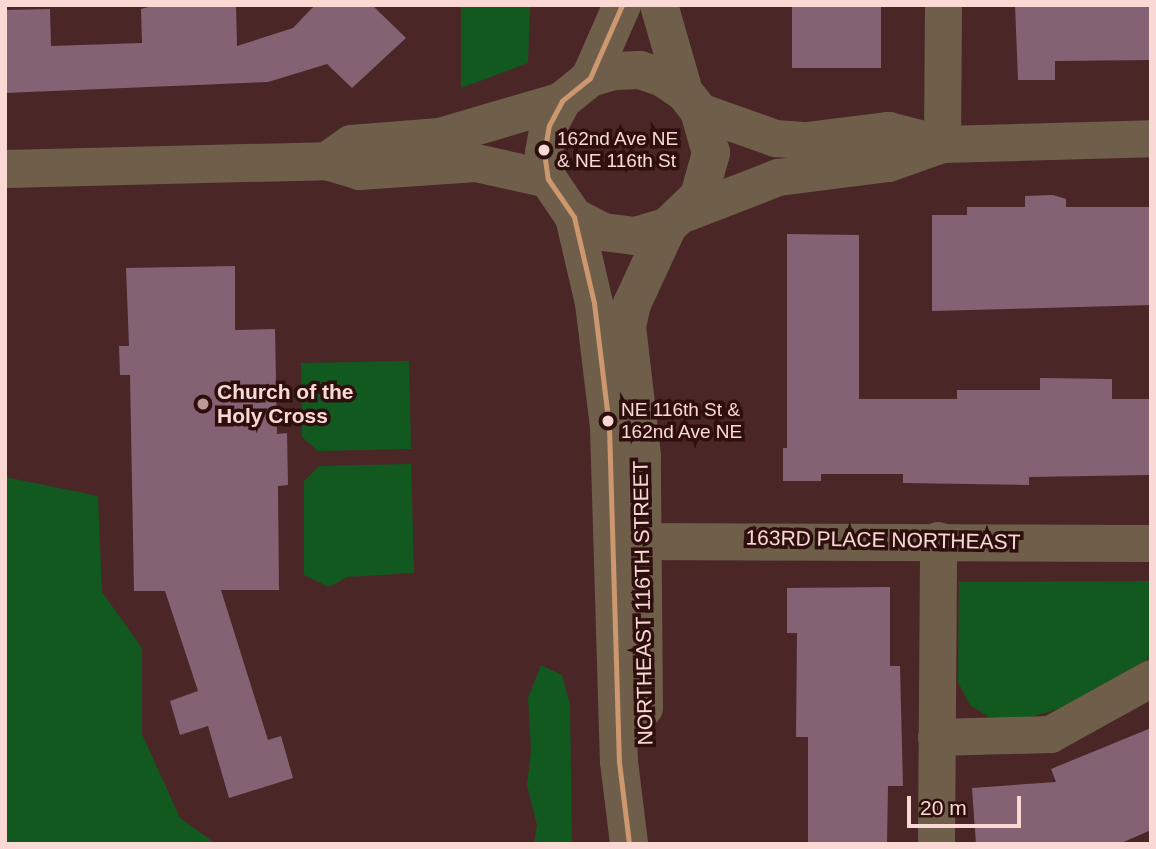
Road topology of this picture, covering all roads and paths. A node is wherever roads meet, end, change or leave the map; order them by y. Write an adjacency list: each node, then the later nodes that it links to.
1 (622, 5): 4 (street)
2 (659, 5): 5 (street, NORTHEAST 116TH STREET)
3 (943, 5): 7 (street)
4 (576, 90): 5 (street); 8 (street); 10 (street)
5 (692, 102): 7 (street); 12 (street, NORTHEAST 116TH STREET)
6 (1151, 138): 7 (street)
7 (942, 144): 12 (street)
8 (327, 162): 9 (street); 10 (street)
9 (5, 169)
10 (548, 179): 11 (street, NORTHEAST 116TH STREET)
11 (574, 217): 12 (street); 14 (street, NORTHEAST 116TH STREET)
12 (676, 220): 14 (street, NORTHEAST 116TH STREET)
13 (938, 540): 14 (street, 163RD PLACE NORTHEAST); 15 (street, 163RD PLACE NORTHEAST); 17 (street)
14 (630, 541): 18 (street, NORTHEAST 116TH STREET)
15 (1151, 542)
16 (1151, 678): 17 (street)
17 (936, 737): 19 (street)
18 (629, 828)
19 (936, 844)

